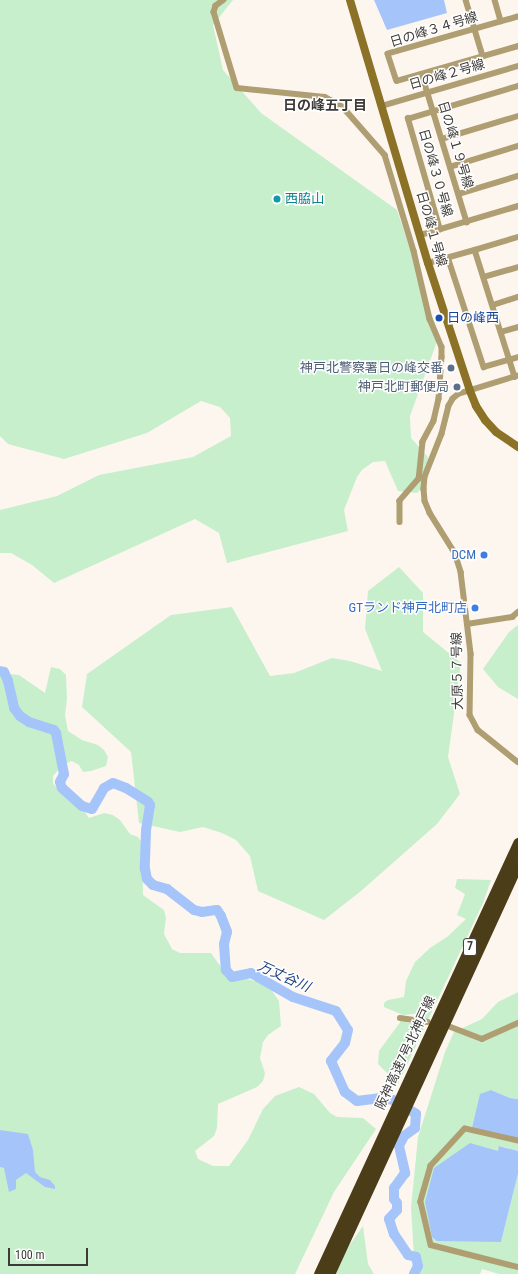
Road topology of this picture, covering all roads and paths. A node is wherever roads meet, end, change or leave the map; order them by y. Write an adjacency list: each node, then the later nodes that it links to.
1 (224, 0): 41 (street)
2 (350, 0): 14 (street, 日の峰１号線)
3 (466, 0): 7 (street)
4 (494, 0): 6 (street)
5 (518, 17): 6 (street, 日の峰３４号線)
6 (501, 22): 7 (street, 日の峰３４号線)
7 (475, 29): 9 (street); 11 (street, 日の峰３４号線)
8 (518, 46): 9 (street, 日の峰３４号線)
9 (483, 56): 11 (street, 日の峰３４号線)
10 (518, 66): 13 (street, 日の峰２号線)
11 (422, 74): 13 (street, 日の峰１９号線)
12 (518, 86): 15 (street, 日の峰３０号線)
13 (427, 92): 14 (street, 日の峰２号線); 15 (street, 日の峰１９号線)
14 (382, 106): 25 (street, 日の峰１号線)
15 (433, 111): 17 (street, 日の峰１９号線); 24 (street, 日の峰３０号線)
16 (518, 116): 17 (street)
17 (442, 139): 19 (street, 日の峰１９号線)
18 (518, 146): 19 (street)
19 (450, 167): 21 (street, 日の峰１９号線)
20 (518, 176): 21 (street)
21 (459, 194): 23 (street, 日の峰１９号線)
22 (518, 206): 23 (street)
23 (467, 222): 24 (street)
24 (440, 230): 25 (street)
25 (421, 235): 29 (street, 日の峰１号線)
26 (518, 237): 27 (street)
27 (475, 250): 28 (street); 31 (street)
28 (448, 257): 29 (street); 37 (street)
29 (428, 263): 39 (street, 日の峰１号線)
30 (518, 267): 31 (street)
31 (484, 277): 33 (street)
32 (518, 297): 33 (street)
33 (493, 304): 35 (street)
34 (518, 327): 35 (street)
35 (501, 332): 37 (street)
36 (518, 357): 37 (street)
37 (509, 359): 38 (street)
38 (516, 377): 39 (street, 大原５７号線)
39 (470, 391): 40 (street, 日の峰１号線); 42 (street, 大原５７号線)
40 (518, 447)
41 (422, 460): 42 (street); 43 (street)
42 (430, 464): 45 (street, 大原５７号線)
43 (400, 522)
44 (518, 612): 45 (street)
45 (467, 624): 46 (street, 大原５７号線)
46 (518, 762)
47 (518, 843): 53 (highway, 阪神高速7号北神戸線 / 7)
48 (518, 863): 53 (highway, 阪神高速7号北神戸線 / 7)
49 (400, 1018): 50 (street)
50 (428, 1022)
51 (518, 1023): 52 (street)
52 (451, 1027)
53 (426, 1053): 55 (highway, 阪神高速7号北神戸線 / 7)
54 (518, 1142): 56 (street)
55 (340, 1240): 57 (highway, 阪神高速7号北神戸線 / 7); 58 (highway, 阪神高速7号北神戸線 / 7)
56 (518, 1266)
57 (319, 1274)
58 (329, 1274)

